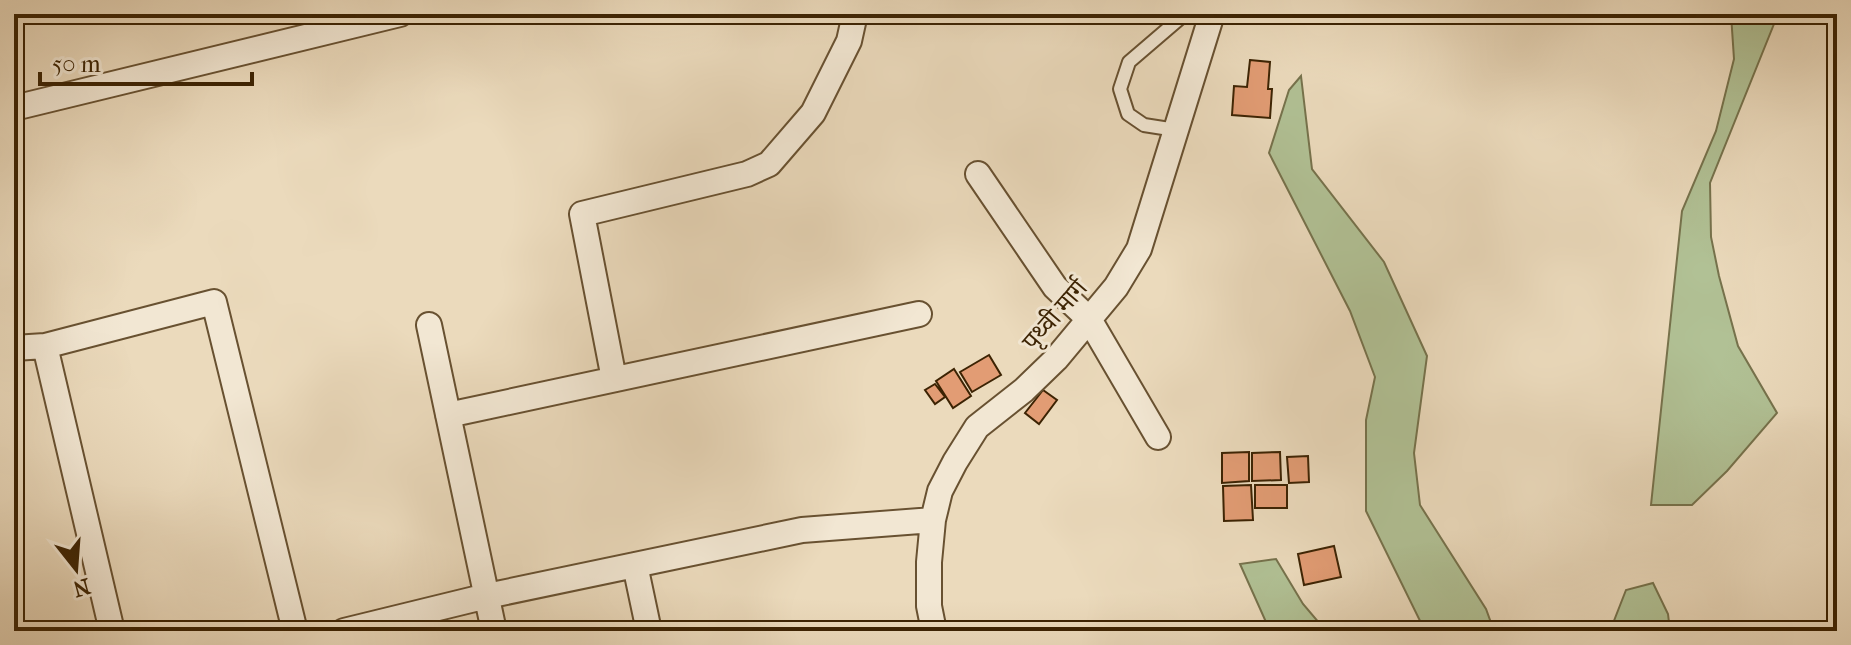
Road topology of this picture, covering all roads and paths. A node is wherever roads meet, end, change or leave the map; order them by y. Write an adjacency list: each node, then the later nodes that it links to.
1 (400, 14): 5 (street)
2 (855, 14): 13 (street)
3 (1185, 14): 6 (lane)
4 (1212, 14): 6 (street, पृथ्वी मार्ग)
5 (14, 108)
6 (1176, 130): 9 (street, पृथ्वी मार्ग)
7 (978, 174): 9 (street)
8 (919, 314): 13 (street)
9 (1089, 319): 15 (street); 16 (street, पृथ्वी मार्ग)
10 (429, 325): 14 (street)
11 (45, 346): 12 (street); 19 (street); 20 (street)
12 (14, 348)
13 (614, 379): 14 (street)
14 (448, 415): 18 (street)
15 (1158, 437)
16 (933, 520): 17 (street); 24 (street, पृथ्वी मार्ग)
17 (635, 565): 18 (street); 23 (street)
18 (487, 596): 21 (street); 22 (street)
19 (112, 631)
20 (295, 631)
21 (344, 631)
22 (494, 631)
23 (649, 631)
24 (934, 631)

